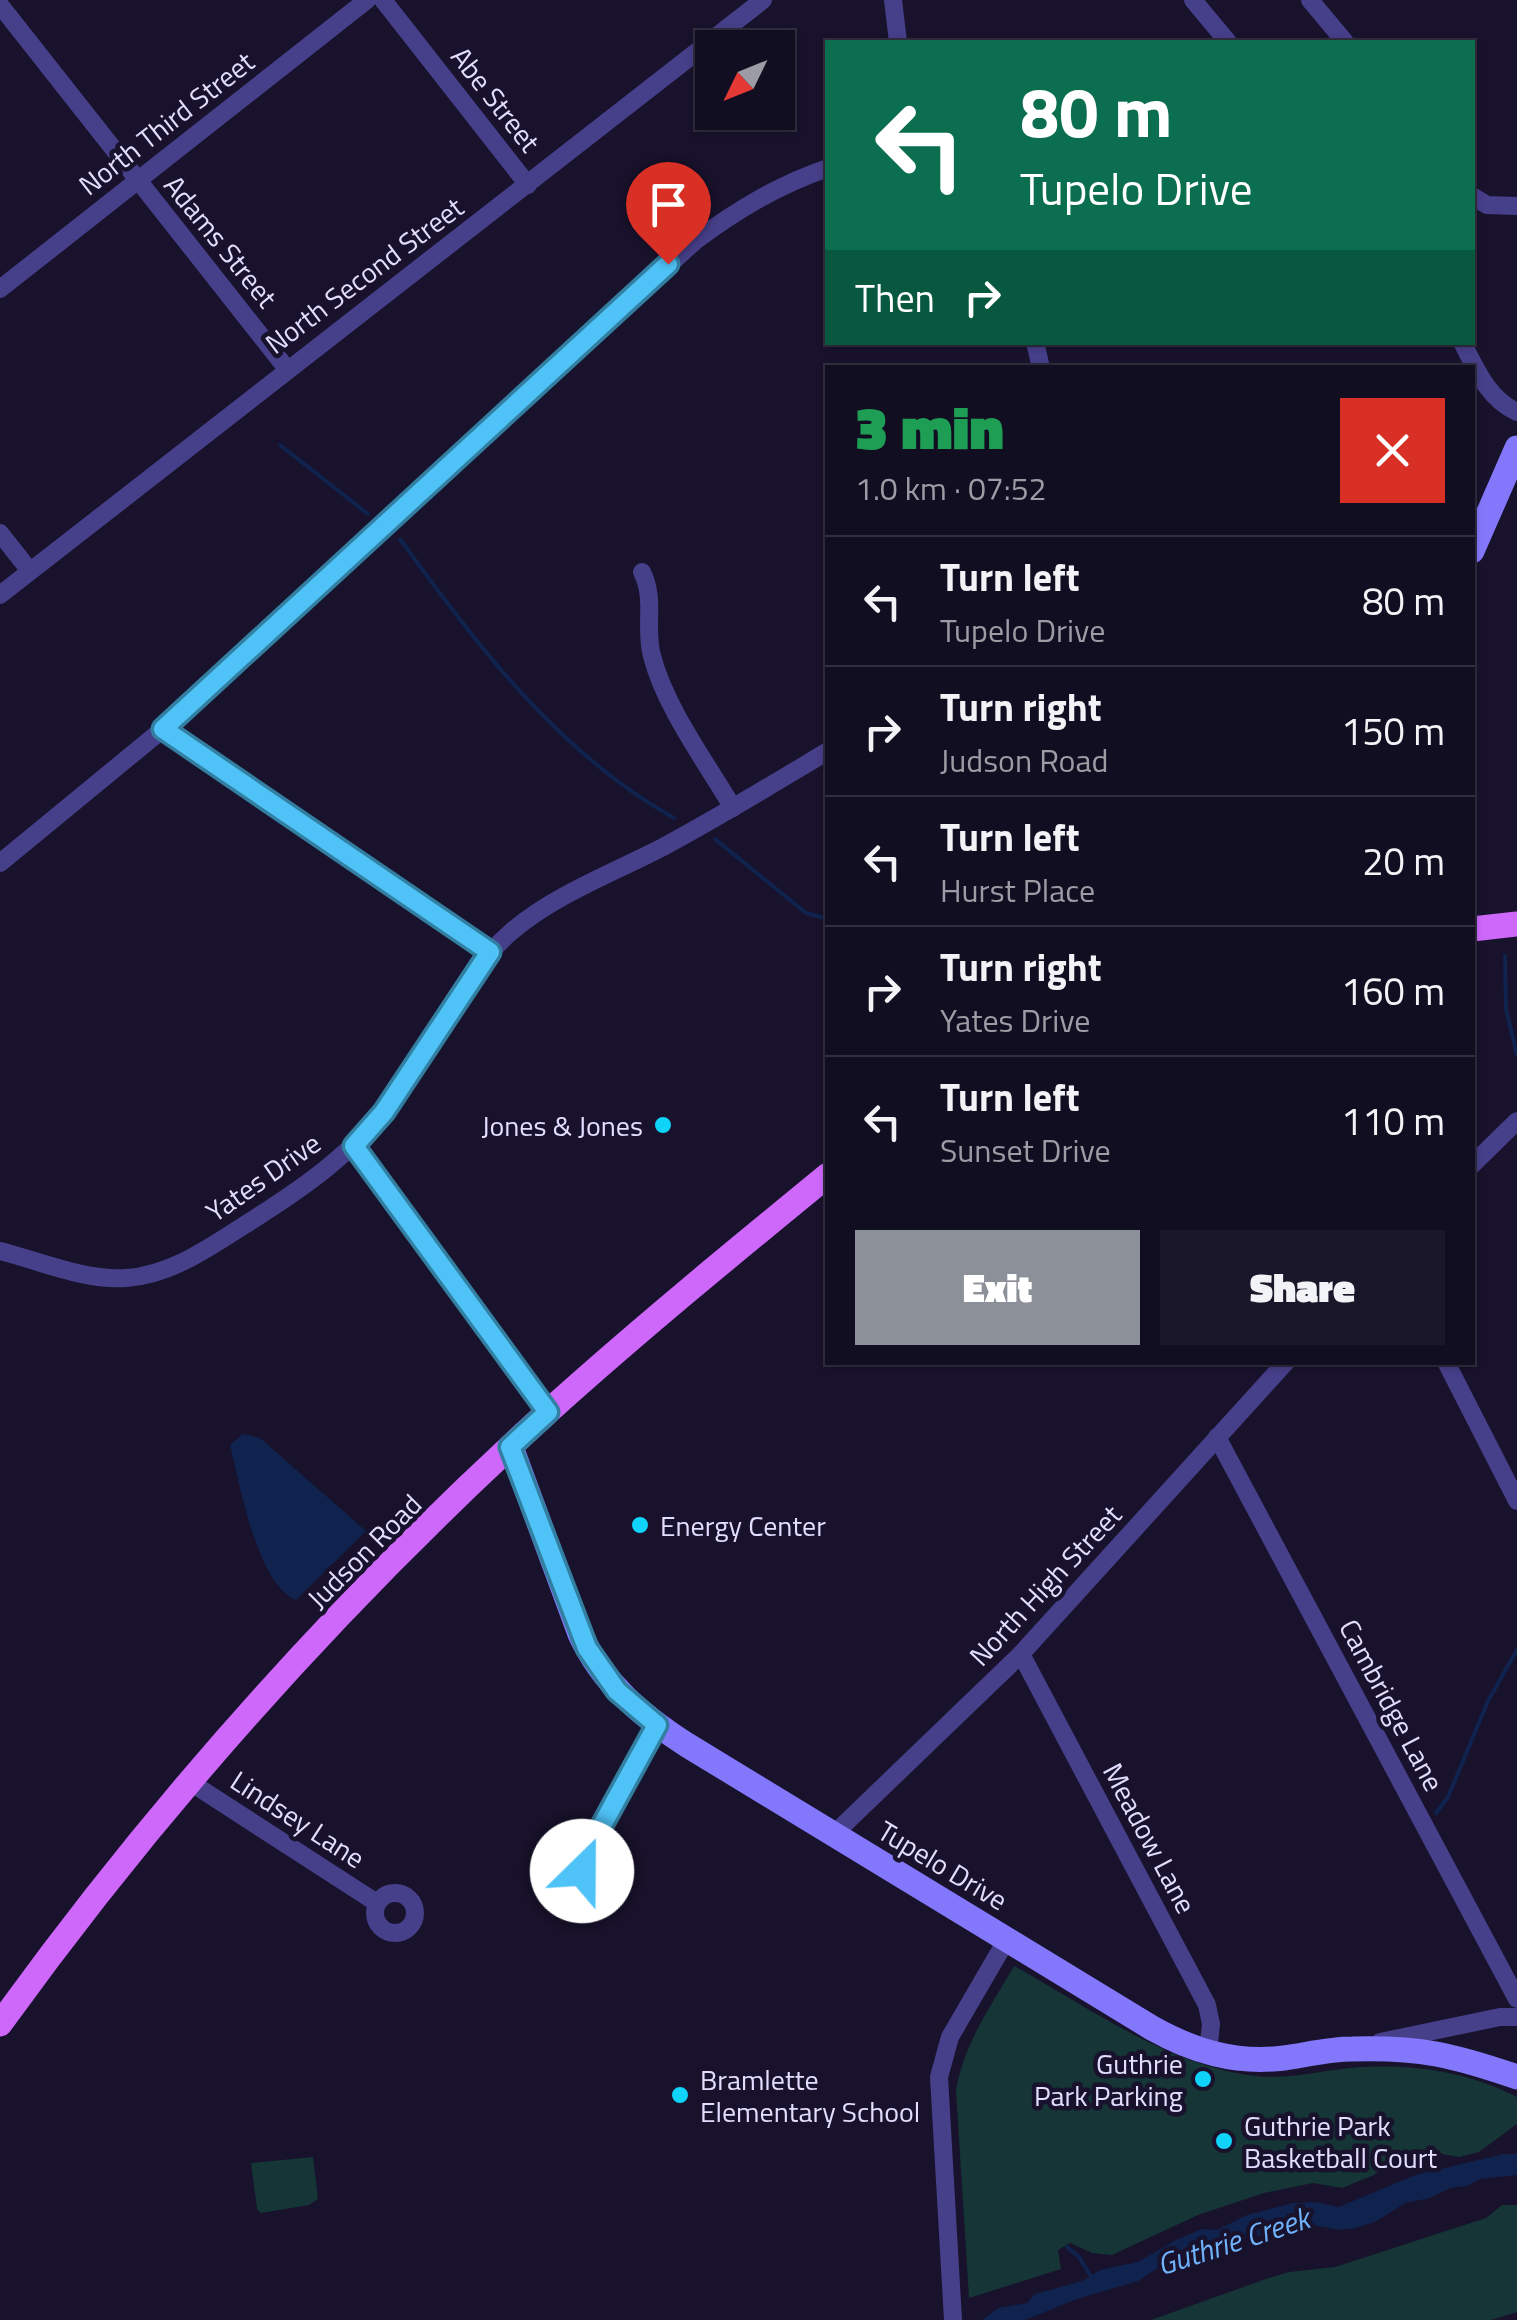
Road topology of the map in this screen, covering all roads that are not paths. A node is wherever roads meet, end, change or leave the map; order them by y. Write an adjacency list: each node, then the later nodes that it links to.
1 (367, 0): 12 (street, North Third Street)
2 (383, 0): 13 (street, Abe Street)
3 (763, 0): 13 (street, North Second Street)
4 (893, 0): 8 (street)
5 (1193, 0): 9 (street)
6 (1310, 0): 10 (street)
7 (0, 5): 12 (street, Adams Street)
8 (898, 40)
9 (1226, 40)
10 (1343, 40)
11 (825, 169): 26 (street)
12 (138, 181): 16 (street, North Third Street); 18 (street, Adams Street)
13 (528, 185): 18 (street, North Second Street)
14 (1475, 198): 15 (street)
15 (1517, 206)
16 (0, 289)
17 (1475, 365): 19 (street)
18 (288, 368): 23 (street, North Second Street)
19 (1517, 412)
20 (1517, 448): 22 (street)
21 (0, 533): 23 (street)
22 (1475, 543)
23 (30, 571): 25 (street, North Second Street)
24 (642, 572): 28 (street)
25 (0, 595)
26 (163, 729): 29 (street); 32 (street)
27 (825, 753): 28 (street, Yates Drive)
28 (733, 808): 32 (street, Yates Drive)
29 (0, 863)
30 (1517, 924): 31 (main road)
31 (1475, 928)
32 (490, 952): 34 (street, Yates Drive)
33 (1517, 1121): 35 (street)
34 (354, 1146): 37 (street, Yates Drive); 40 (street)
35 (1475, 1162)
36 (825, 1177): 40 (main road, Judson Road)
37 (0, 1252)
38 (1283, 1365): 41 (street, North High Street)
39 (1448, 1365): 43 (street)
40 (548, 1412): 42 (main road, Judson Road)
41 (1218, 1437): 44 (street, North High Street); 51 (street, Cambridge Lane)
42 (510, 1447): 45 (street, Tupelo Drive); 46 (main road, Judson Road)
43 (1517, 1501)
44 (1021, 1654): 47 (street, North High Street); 55 (street, Meadow Lane)
45 (657, 1725): 47 (street, Tupelo Drive); 48 (street)
46 (190, 1782): 49 (street, Lindsey Lane); 53 (main road, Judson Road)
47 (833, 1835): 50 (street, Tupelo Drive)
48 (585, 1879)
49 (377, 1903)
50 (1007, 1938): 55 (street, Tupelo Drive); 57 (street)
51 (1517, 1999)
52 (1517, 2017): 54 (street, Tupelo Drive)
53 (0, 2024)
54 (1346, 2048): 55 (street, Tupelo Drive); 56 (street)
55 (1208, 2053)
56 (1515, 2072)
57 (954, 2320)

